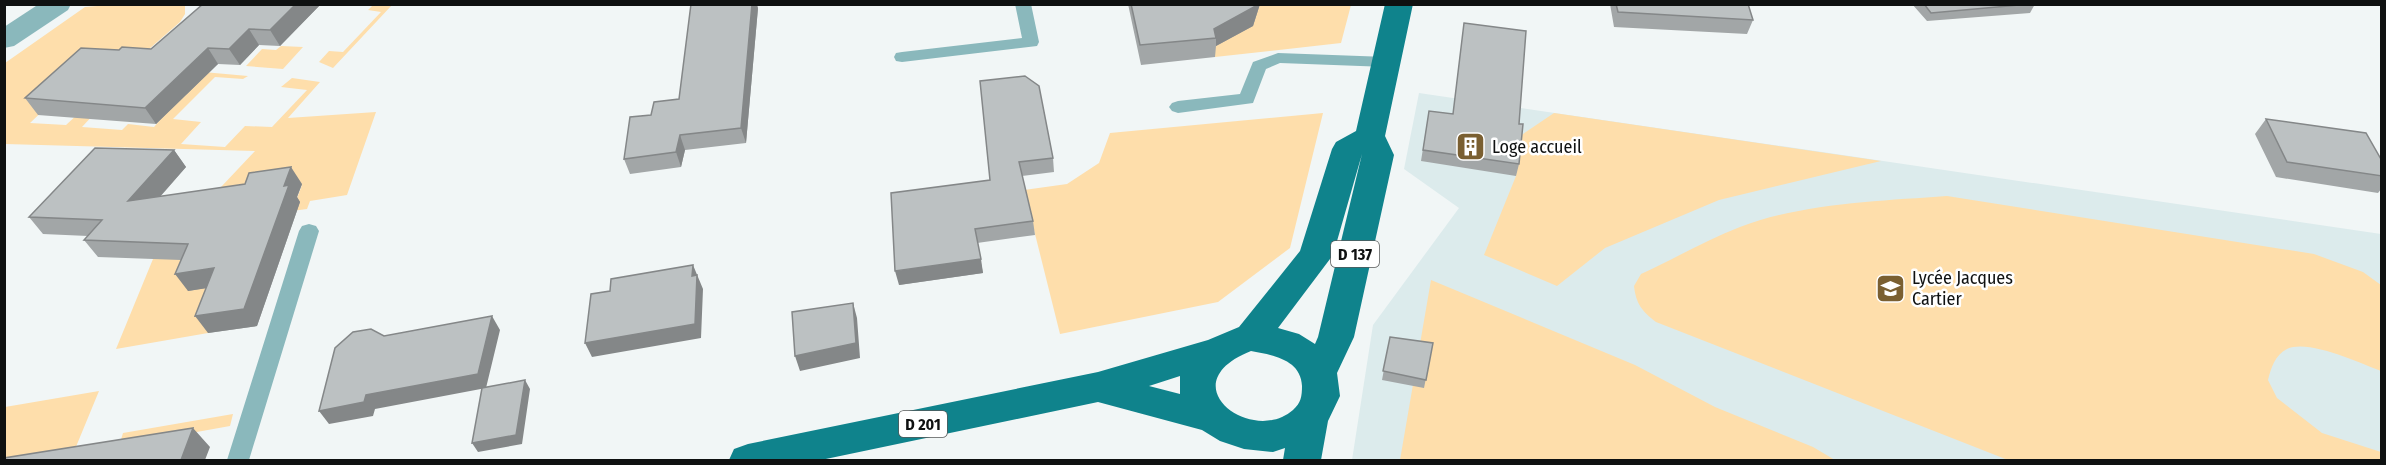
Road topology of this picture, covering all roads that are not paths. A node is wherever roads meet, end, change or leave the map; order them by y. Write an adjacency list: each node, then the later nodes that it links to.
1 (58, 4): 4 (street)
2 (1023, 4): 5 (lane)
3 (1399, 4): 6 (main road, D 137)
4 (4, 40)
5 (902, 57)
6 (1387, 62): 7 (lane); 8 (main road, D 137)
7 (1178, 107)
8 (1370, 136): 10 (main road, D 137); 12 (main road, D 137)
9 (309, 231): 16 (lane)
10 (1251, 337): 11 (main road); 12 (main road)
11 (1213, 352): 13 (main road, D 201); 15 (main road)
12 (1320, 370): 14 (main road)
13 (1098, 387): 15 (main road, D 201); 17 (main road, D 201)
14 (1310, 418): 15 (main road); 18 (main road)
15 (1228, 436)
16 (238, 460)
17 (748, 460)
18 (1302, 460)

